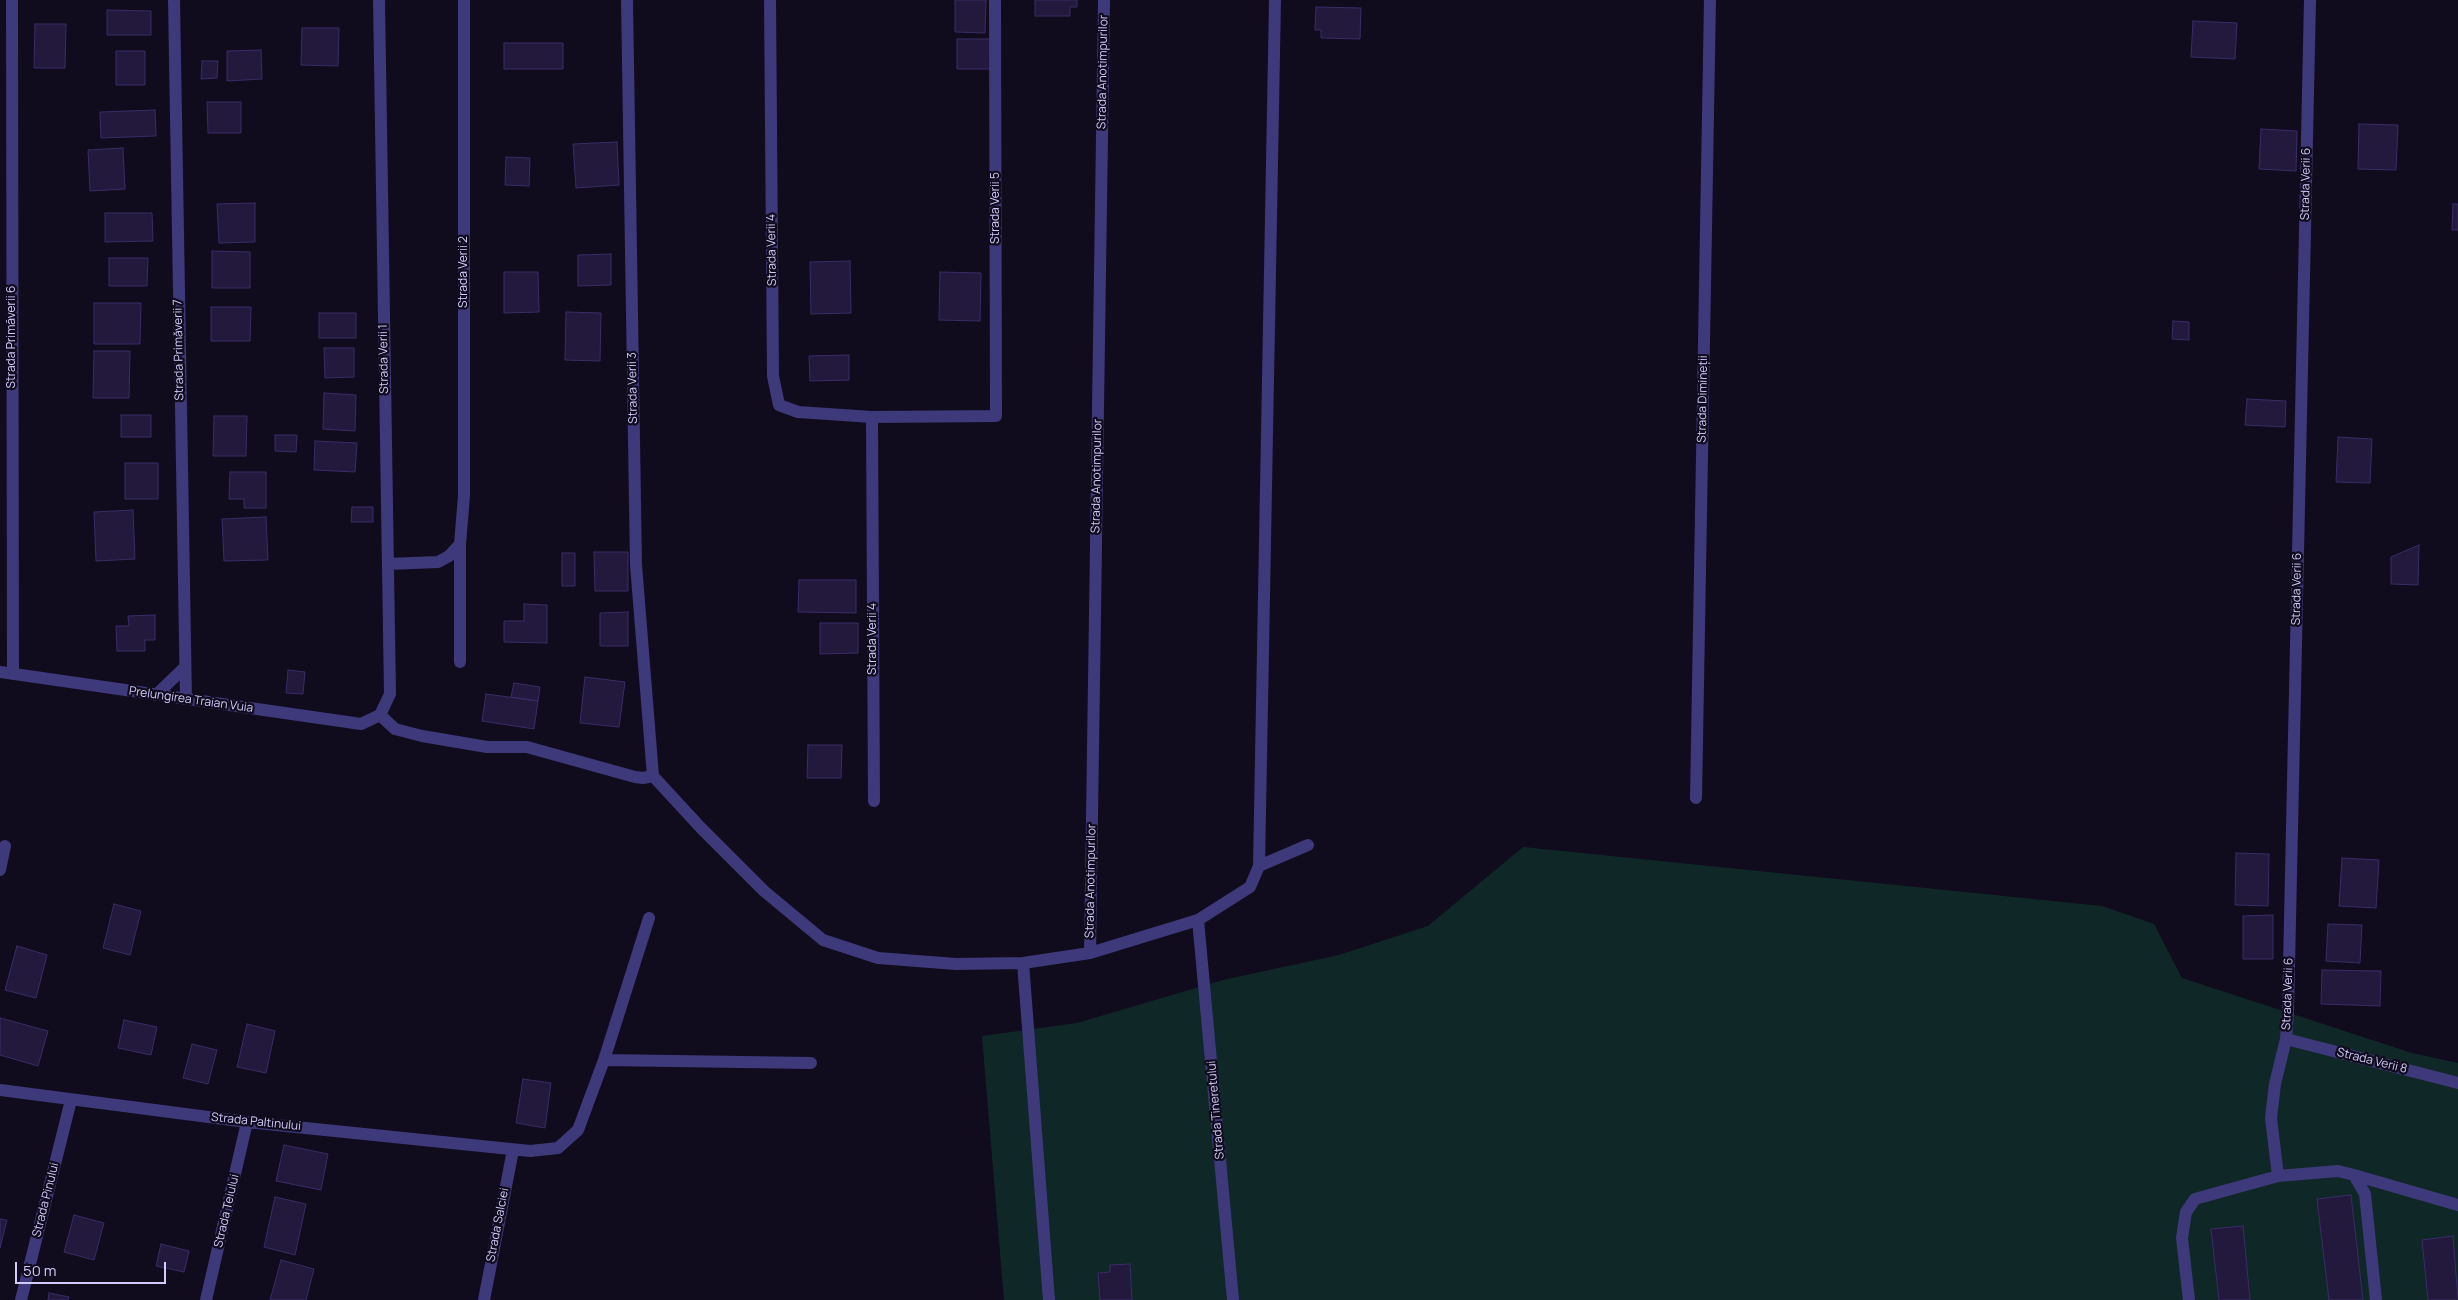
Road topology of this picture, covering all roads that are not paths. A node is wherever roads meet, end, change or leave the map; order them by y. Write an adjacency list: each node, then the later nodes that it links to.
1 (12, 0): 18 (street, Strada Primăverii 6)
2 (174, 0): 17 (street, Strada Primăverii 7)
3 (378, 0): 15 (street, Strada Verii 1)
4 (464, 0): 14 (street, Strada Verii 2)
5 (627, 0): 22 (street, Strada Verii 3)
6 (770, 0): 13 (street, Strada Verii 4)
7 (995, 0): 12 (street, Strada Verii 5)
8 (1104, 0): 31 (street, Strada Anotimpurilor)
9 (1275, 0): 27 (street)
10 (1710, 0): 23 (street, Strada Dimineții)
11 (2310, 0): 33 (street, Strada Verii 6)
12 (996, 416): 13 (street, Strada Verii 4)
13 (872, 417): 24 (street, Strada Verii 4)
14 (460, 544): 15 (street); 16 (street, Strada Verii 2)
15 (388, 564): 21 (street, Strada Verii 1)
16 (460, 662)
17 (184, 668): 19 (street); 20 (street, Strada Primăverii 7)
18 (6, 673): 19 (street, Prelungirea Traian Vuia)
19 (156, 695): 20 (street, Prelungirea Traian Vuia)
20 (186, 700): 21 (street, Prelungirea Traian Vuia)
21 (380, 715): 22 (street)
22 (652, 776): 32 (street)
23 (1696, 798)
24 (874, 801)
25 (1308, 845): 27 (street)
26 (5, 846): 28 (street)
27 (1259, 866): 30 (street)
28 (0, 870)
29 (649, 918): 34 (street, Strada Paltinului)
30 (1198, 920): 31 (street); 48 (street, Strada Tineretului)
31 (1090, 953): 32 (street)
32 (1023, 964): 47 (street)
33 (2286, 1039): 36 (street, Strada Verii 8); 42 (street, Strada Verii 6)
34 (604, 1060): 35 (street); 40 (street, Strada Paltinului)
35 (811, 1063)
36 (2458, 1083)
37 (0, 1090): 38 (street, Strada Paltinului)
38 (71, 1100): 39 (street, Strada Paltinului); 44 (street, Strada Pinului)
39 (247, 1122): 40 (street, Strada Paltinului); 45 (street, Strada Teiului)
40 (513, 1150): 46 (street, Strada Salciei)
41 (2354, 1175): 42 (street); 43 (street); 50 (street)
42 (2278, 1176): 49 (street)
43 (2458, 1205)
44 (22, 1300)
45 (206, 1300)
46 (484, 1300)
47 (1049, 1300)
48 (1233, 1300)
49 (2189, 1300)
50 (2376, 1300)

